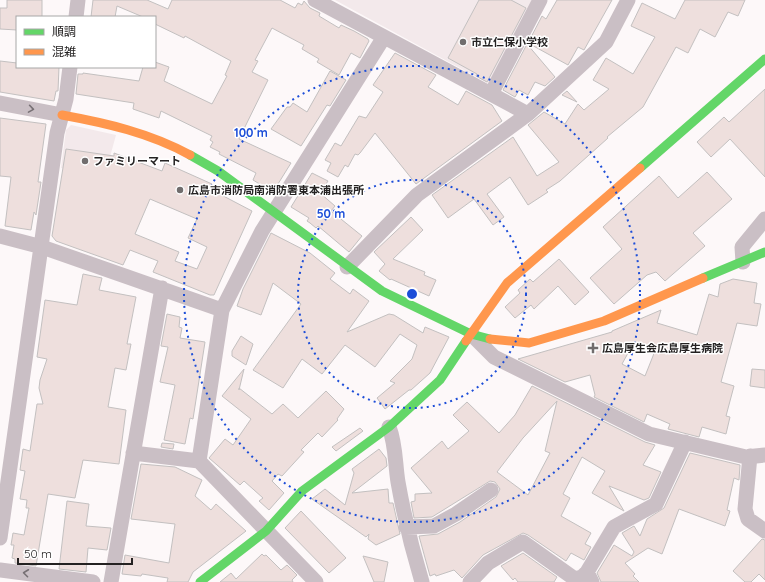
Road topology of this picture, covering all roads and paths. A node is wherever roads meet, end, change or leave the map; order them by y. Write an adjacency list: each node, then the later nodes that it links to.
1 (78, 0): 5 (street)
2 (315, 0): 6 (street)
3 (540, 0): 9 (street)
4 (628, 0): 12 (street)
5 (76, 16)
6 (384, 37): 9 (street); 13 (street)
7 (765, 58): 22 (street)
8 (70, 68): 11 (street)
9 (491, 94): 12 (street)
10 (0, 104): 11 (street, one-way to 11)
11 (62, 114): 13 (street); 16 (street)
12 (528, 114): 19 (street)
13 (274, 212): 19 (street); 21 (street)
14 (765, 219): 18 (street)
15 (0, 236): 16 (street)
16 (42, 247): 20 (street); 32 (street)
17 (764, 258): 18 (street)
18 (743, 262): 22 (street)
19 (347, 267): 22 (street)
20 (162, 288): 21 (street); 25 (street)
21 (222, 310): 27 (street)
22 (471, 334): 23 (street); 24 (street)
23 (389, 427): 29 (street); 30 (street)
24 (685, 442): 26 (street); 34 (street)
25 (133, 453): 27 (street); 36 (street)
26 (758, 455): 31 (street)
27 (199, 461): 30 (street)
28 (491, 490): 29 (street)
29 (406, 527): 39 (street)
30 (266, 531): 37 (street); 38 (street)
31 (765, 531)
32 (0, 538)
33 (0, 570): 35 (street, one-way to 33)
34 (590, 577): 40 (street)
35 (93, 582)
36 (110, 582)
37 (200, 582)
38 (316, 582)
39 (422, 582)
40 (470, 582)

